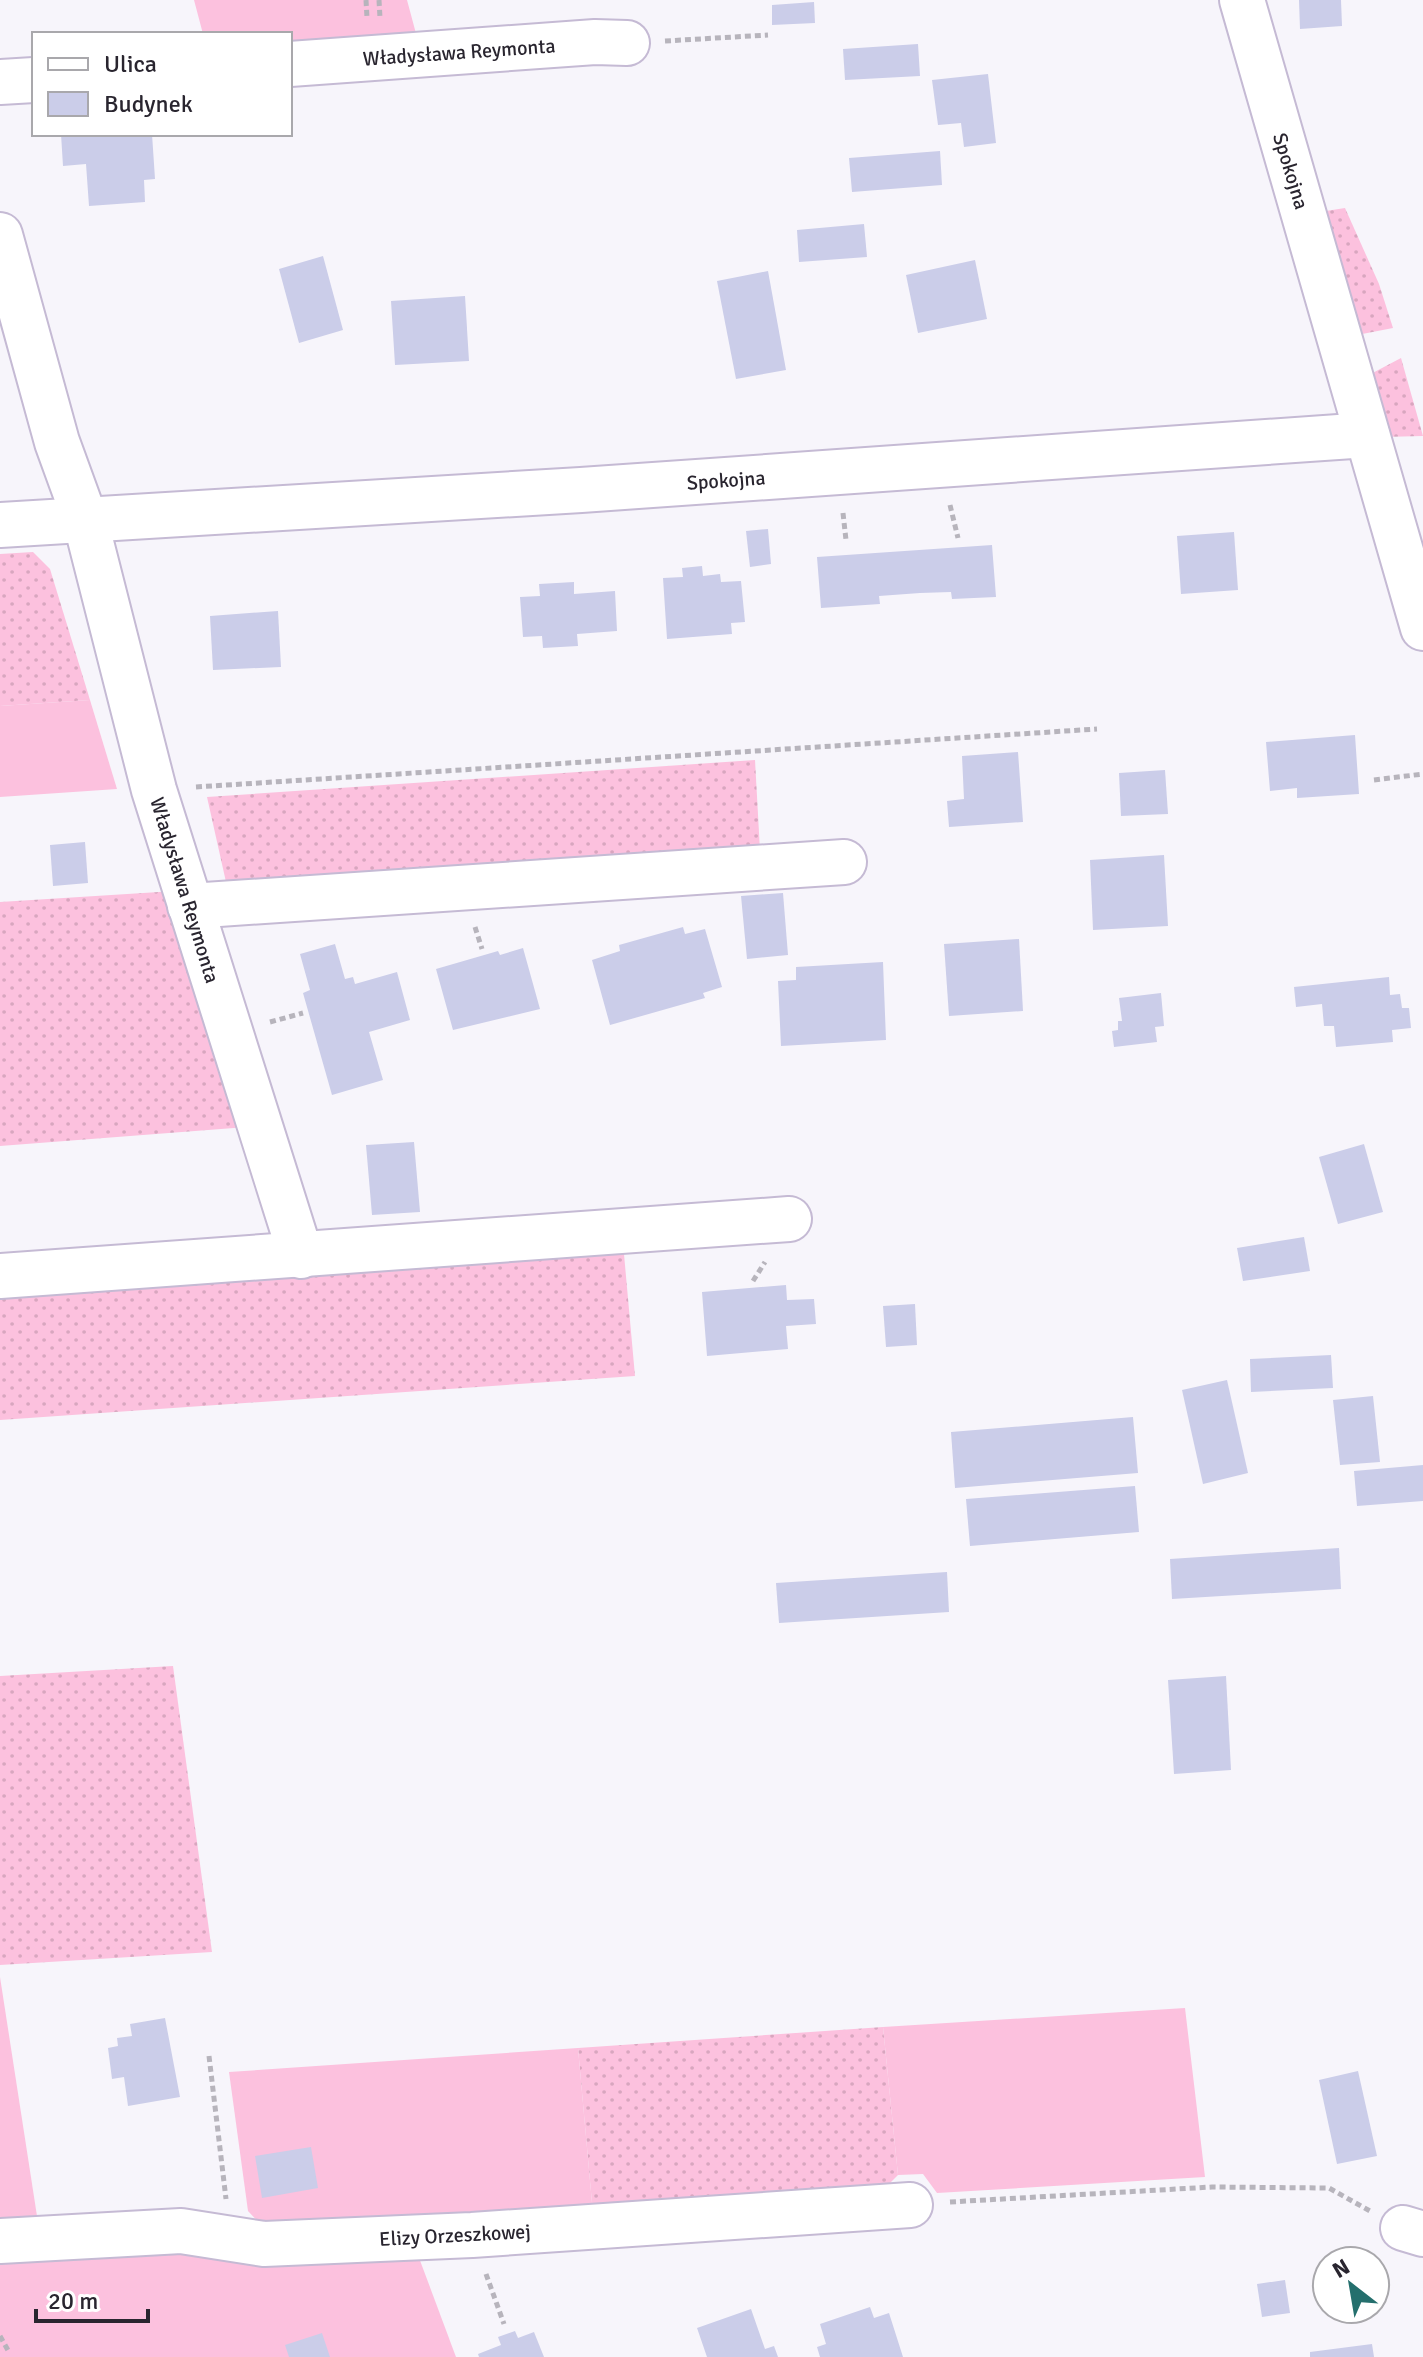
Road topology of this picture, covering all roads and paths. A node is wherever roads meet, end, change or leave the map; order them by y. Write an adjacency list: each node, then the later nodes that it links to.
1 (1242, 0): 8 (street, Spokojna)
2 (768, 35): 3 (path)
3 (627, 43): 4 (street, Władysława Reymonta)
4 (292, 64)
5 (32, 80): 6 (street)
6 (0, 82)
7 (0, 235): 9 (street, Władysława Reymonta)
8 (1367, 435): 9 (street, Spokojna); 11 (street, Spokojna)
9 (85, 519): 10 (street); 15 (street, Władysława Reymonta)
10 (0, 525)
11 (1423, 628)
12 (1097, 729): 15 (path)
13 (1423, 774): 14 (path)
14 (1374, 780)
15 (154, 790): 17 (street, Władysława Reymonta)
16 (844, 862): 17 (street)
17 (190, 906): 19 (street, Władysława Reymonta)
18 (789, 1219): 19 (street)
19 (301, 1256): 20 (street)
20 (0, 1276)
21 (209, 2056): 25 (path)
22 (910, 2205): 23 (path); 24 (street, Elizy Orzeszkowej)
23 (1413, 2231)
24 (472, 2235): 25 (street, Elizy Orzeszkowej); 27 (path)
25 (219, 2236): 26 (street, Elizy Orzeszkowej)
26 (0, 2241)
27 (504, 2324)
28 (0, 2336): 29 (path)
29 (9, 2352)

